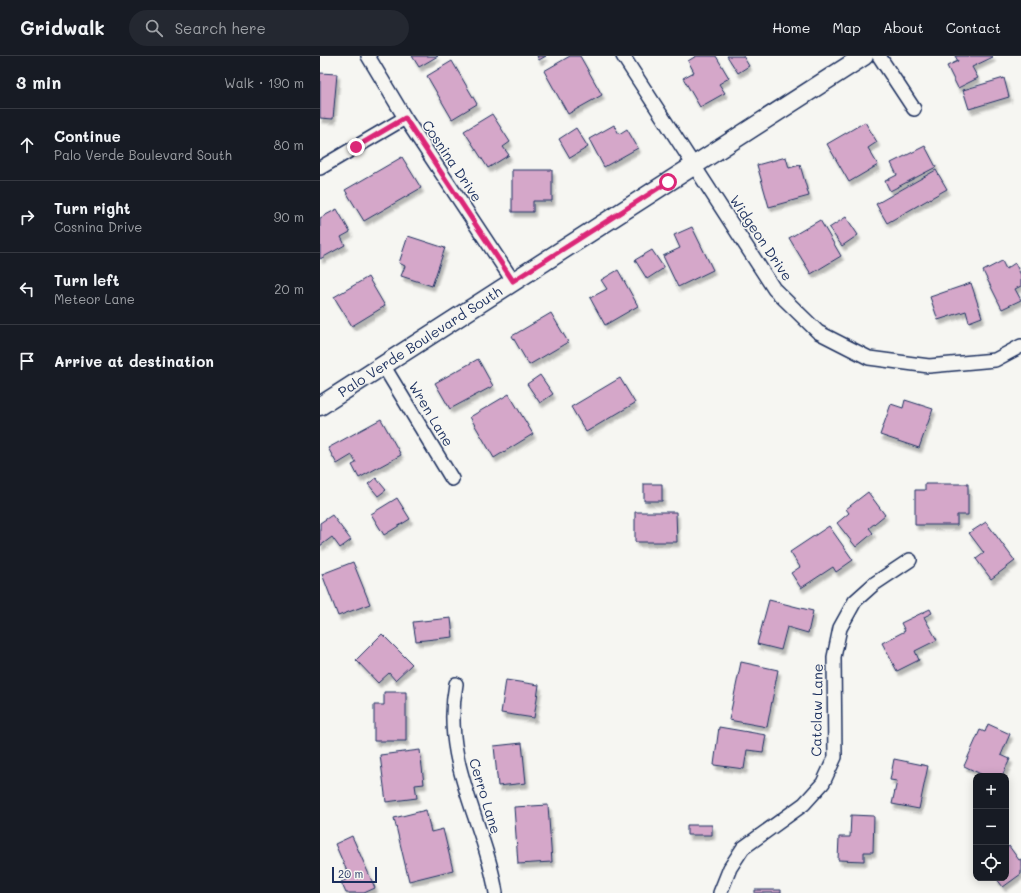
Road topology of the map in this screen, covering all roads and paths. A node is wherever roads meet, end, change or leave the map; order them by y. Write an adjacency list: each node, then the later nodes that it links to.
1 (368, 56): 6 (street, Cosnina Drive)
2 (623, 56): 7 (street, Widgeon Drive)
3 (864, 56): 7 (main road, Palo Verde Boulevard South)
4 (879, 56): 5 (street)
5 (914, 109)
6 (405, 118): 8 (street); 9 (street, Cosnina Drive)
7 (694, 166): 9 (main road, Palo Verde Boulevard South); 10 (street, Widgeon Drive)
8 (320, 168)
9 (513, 281): 11 (main road, Palo Verde Boulevard South)
10 (1021, 346)
11 (383, 365): 12 (main road, Palo Verde Boulevard South); 13 (street, Wren Lane)
12 (320, 406)
13 (452, 479)
14 (910, 560): 17 (street, Catclaw Lane)
15 (456, 684): 16 (street, Cerro Lane)
16 (496, 893)
17 (720, 893)

